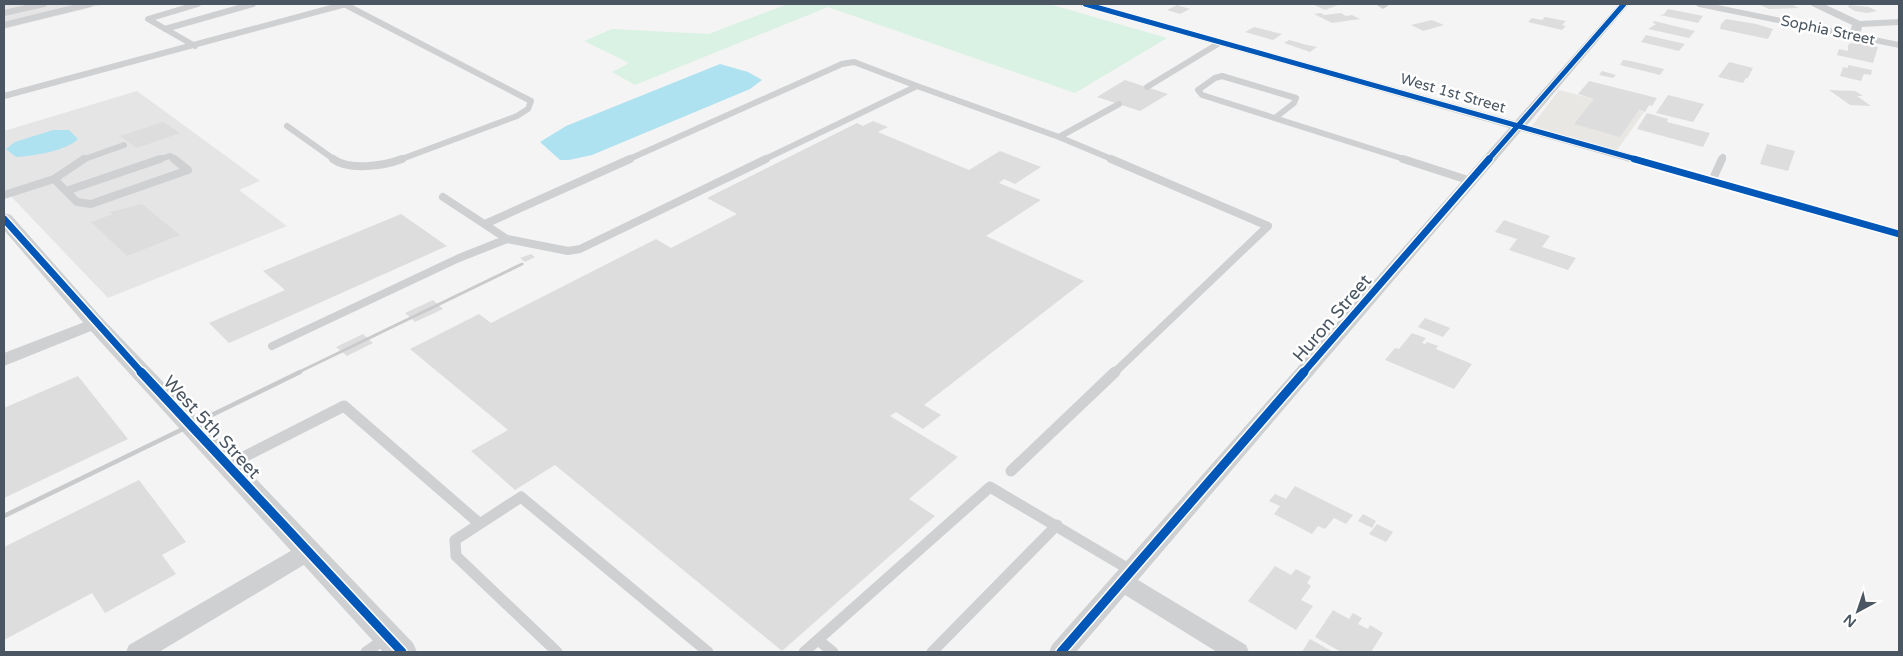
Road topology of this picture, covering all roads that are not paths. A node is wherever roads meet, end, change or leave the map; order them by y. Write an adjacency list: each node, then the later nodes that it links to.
1 (44, 4): 11 (lane)
2 (90, 4): 14 (lane)
3 (198, 4): 17 (lane)
4 (253, 4): 17 (lane)
5 (345, 4): 21 (lane); 27 (lane)
6 (1085, 4): 13 (street, West 1st Street)
7 (1134, 4): 13 (street)
8 (1624, 4): 28 (street, Huron Street)
9 (1699, 4): 18 (street, Sophia Street)
10 (1816, 4): 18 (street)
11 (13, 11): 12 (lane); 14 (lane)
12 (4, 13)
13 (1118, 13): 19 (street, West 1st Street)
14 (26, 19): 16 (lane)
15 (1899, 22): 18 (street)
16 (4, 25)
17 (166, 29): 21 (lane)
18 (1856, 30): 20 (street, Sophia Street)
19 (1221, 42): 23 (lane); 28 (street, West 1st Street)
20 (1899, 45)
21 (195, 46): 24 (lane)
22 (918, 86): 29 (lane); 39 (lane); 41 (lane)
23 (1147, 87)
24 (4, 96)
25 (1119, 104): 29 (lane)
26 (1275, 118): 26 (lane); 33 (lane)
27 (287, 126)
28 (1518, 126): 33 (street, Huron Street); 34 (street, West 1st Street)
29 (1059, 137): 46 (lane)
30 (124, 145): 32 (lane)
31 (1723, 157): 34 (lane)
32 (54, 179): 35 (lane); 36 (lane)
33 (1471, 181): 50 (street, Huron Street)
34 (1712, 181): 40 (street, West 1st Street)
35 (66, 190): 35 (lane)
36 (4, 195)
37 (444, 197): 39 (lane)
38 (4, 219): 42 (street, West 5th Street)
39 (485, 224): 41 (lane)
40 (1899, 234)
41 (507, 238): 43 (lane)
42 (95, 323): 44 (street); 45 (street, West 5th Street)
43 (272, 346)
44 (4, 360)
45 (228, 465): 47 (lane); 49 (street, West 5th Street)
46 (1011, 472)
47 (480, 524): 55 (lane); 56 (lane)
48 (1057, 525): 50 (lane); 51 (lane); 59 (lane)
49 (309, 551): 52 (street, West 5th Street); 53 (street)
50 (1127, 576): 60 (street, Huron Street); 61 (street)
51 (818, 640): 57 (lane); 58 (lane)
52 (395, 645): 54 (lane)
53 (138, 652)
54 (366, 652)
55 (557, 652)
56 (708, 652)
57 (804, 652)
58 (833, 652)
59 (932, 652)
60 (1061, 652)
61 (1237, 652)

